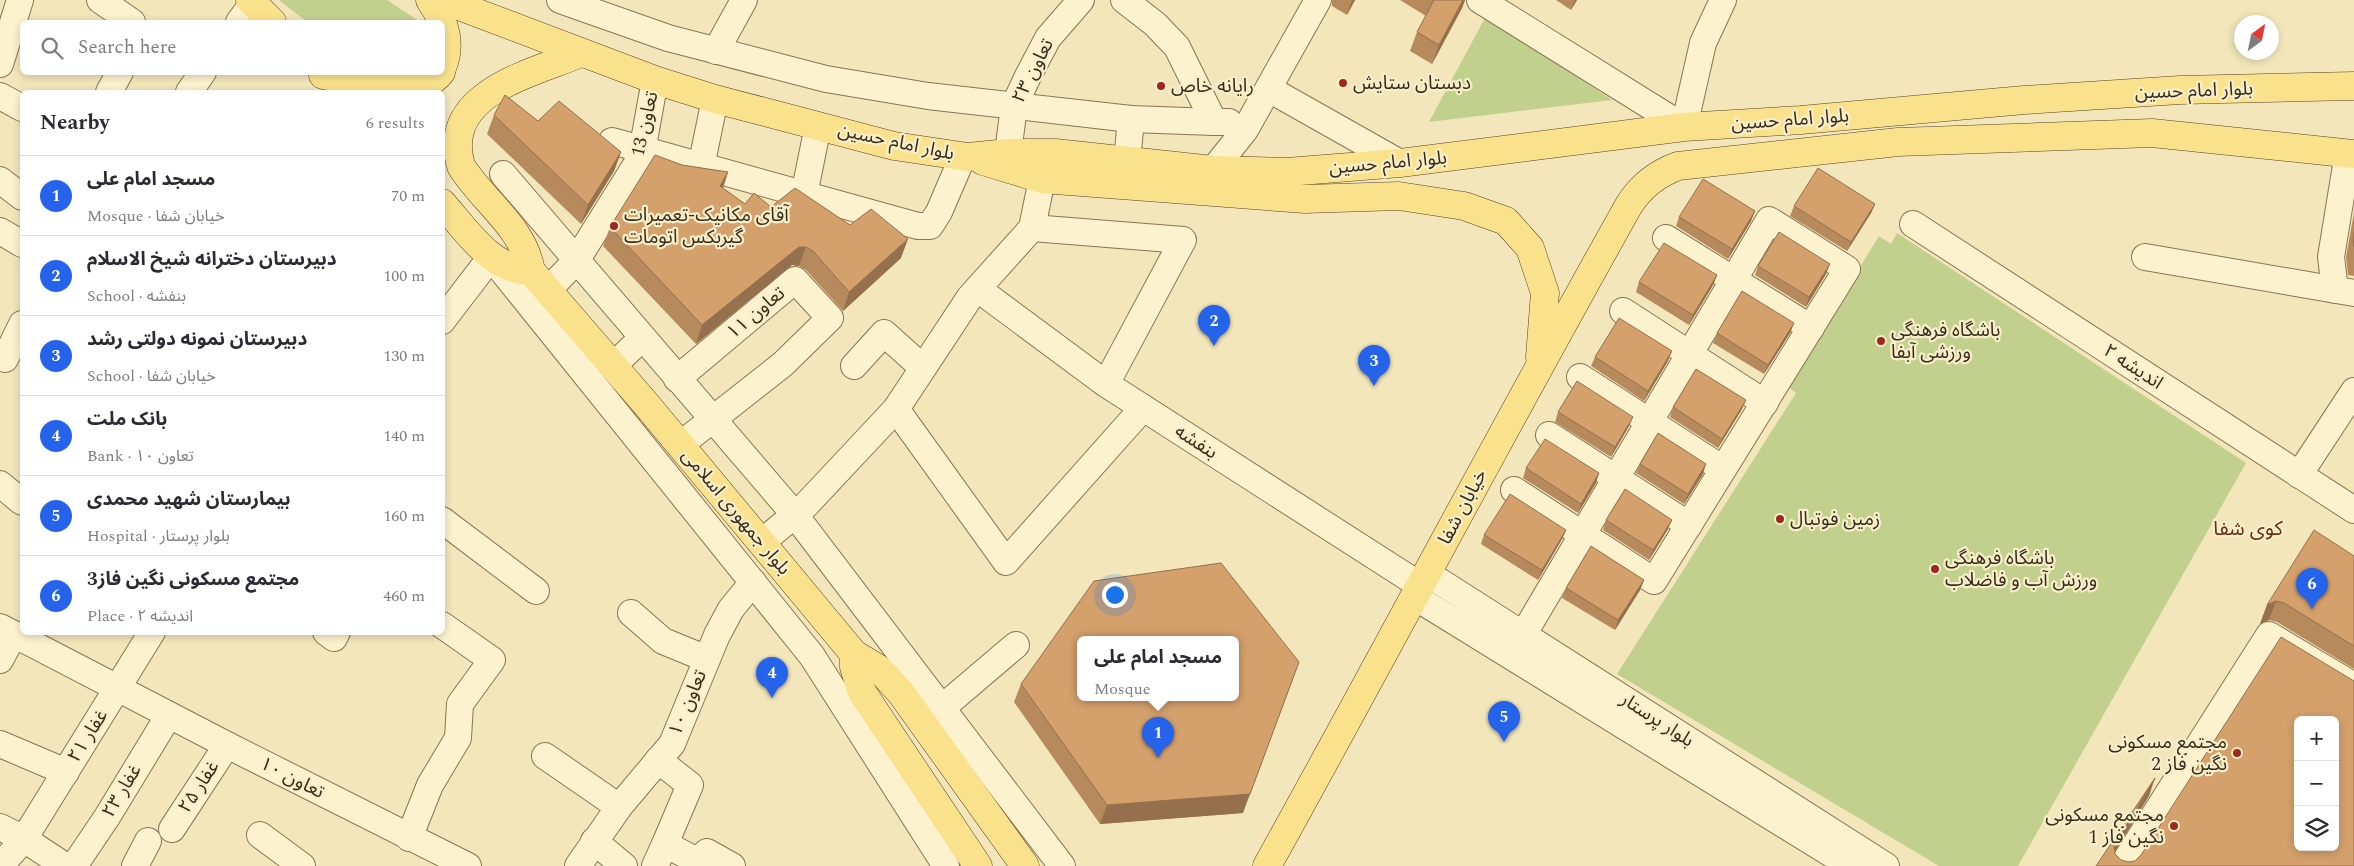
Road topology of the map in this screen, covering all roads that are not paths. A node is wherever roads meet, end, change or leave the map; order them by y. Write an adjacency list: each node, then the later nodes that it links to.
1 (100, 0): 13 (street)
2 (430, 0): 15 (main road)
3 (443, 0): 18 (main road, بلوار امام حسین)
4 (560, 0): 17 (street)
5 (744, 0): 17 (street)
6 (1081, 0): 34 (street, تعاون ۲۳)
7 (1124, 0): 37 (street)
8 (1318, 0): 28 (street)
9 (1723, 0): 40 (street)
10 (1483, 1): 40 (street)
11 (14, 2): 20 (street)
12 (247, 9): 14 (main road)
13 (129, 20)
14 (268, 20)
15 (441, 20)
16 (445, 28): 19 (main road)
17 (716, 52): 34 (street)
18 (581, 53): 25 (main road, بلوار امام حسین); 57 (main road)
19 (445, 54)
20 (0, 64)
21 (118, 75): 29 (street)
22 (201, 75): 30 (street)
23 (438, 75): 24 (main road)
24 (328, 80)
25 (655, 80): 32 (main road, بلوار امام حسین); 42 (street, تعاون 13)
26 (2354, 86): 27 (main road, بلوار امام حسین)
27 (2304, 88): 33 (main road); 40 (main road, بلوار امام حسین)
28 (1269, 89): 38 (street); 47 (street)
29 (110, 90)
30 (190, 90)
31 (0, 96): 35 (street)
32 (715, 99): 39 (main road, بلوار امام حسین); 49 (street)
33 (2354, 102)
34 (1014, 106): 36 (street); 43 (street, تعاون ۲۳)
35 (20, 107)
36 (1131, 119): 37 (street); 46 (street)
37 (1214, 122): 38 (street)
38 (1250, 122): 50 (street)
39 (818, 126): 45 (main road, بلوار امام حسین); 53 (street)
40 (1684, 127): 47 (main road, بلوار امام حسین)
41 (612, 141): 42 (street)
42 (642, 150): 49 (street); 64 (street, تعاون 13)
43 (1008, 153): 45 (main road, بلوار امام حسین); 46 (main road, بلوار امام حسین)
44 (2351, 154): 48 (main road, بلوار امام حسین); 68 (street)
45 (966, 156): 52 (main road); 53 (street)
46 (1128, 162): 50 (main road, بلوار امام حسین)
47 (1400, 163): 50 (main road, بلوار امام حسین)
48 (1678, 166): 79 (main road, خیابان شفا)
49 (701, 167): 53 (street)
50 (1213, 170)
51 (503, 174): 54 (street)
52 (1042, 179): 58 (street); 79 (main road)
53 (804, 195)
54 (538, 213): 57 (street); 64 (street)
55 (448, 217): 63 (main road)
56 (1913, 224): 93 (street, اندیشه ۲)
57 (511, 226): 65 (main road)
58 (1032, 228): 67 (street); 83 (street)
59 (0, 231): 61 (street)
60 (1666, 238): 66 (street)
61 (20, 243)
62 (2144, 256): 68 (street)
63 (491, 257): 65 (main road); 71 (street); 104 (street)
64 (576, 261): 65 (street, تعاون 13); 74 (street)
65 (539, 280): 77 (main road, بلوار جمهوری اسلامی)
66 (1733, 280): 72 (street); 72 (street); 75 (street)
67 (978, 289): 80 (street); 83 (street, بنفشه)
68 (2344, 292): 69 (street)
69 (2354, 310)
70 (1623, 311): 75 (street)
71 (445, 317)
72 (1811, 328): 85 (street)
73 (20, 330): 76 (street)
74 (642, 338): 77 (street); 82 (street)
75 (1689, 354): 85 (street); 89 (street)
76 (9, 362)
77 (613, 366): 91 (main road, بلوار جمهوری اسلامی)
78 (854, 366): 80 (street)
79 (1539, 366): 105 (main road, خیابان شفا)
80 (923, 368): 86 (street)
81 (1580, 377): 89 (street)
82 (678, 379): 88 (street); 88 (street, تعاون ۱۱)
83 (1106, 384): 87 (street, بنفشه)
84 (2354, 391): 93 (street)
85 (1764, 403): 92 (street)
86 (896, 408): 87 (street); 99 (street)
87 (1143, 408): 105 (street, بنفشه)
88 (712, 418): 91 (street); 99 (street)
89 (1649, 421): 92 (street); 94 (street)
90 (1549, 435): 94 (street)
91 (680, 445): 103 (main road, بلوار جمهوری اسلامی)
92 (1724, 469): 100 (street)
93 (2299, 475): 98 (street, اندیشه ۲)
94 (1614, 478): 100 (street); 102 (street)
95 (0, 484): 97 (street)
96 (1514, 490): 102 (street)
97 (20, 500)
98 (2354, 510)
99 (795, 515): 103 (street); 116 (street)
100 (1689, 525): 102 (street)
101 (446, 533): 106 (street)
102 (1582, 534): 111 (street)
103 (761, 543): 113 (main road, بلوار جمهوری اسلامی)
104 (753, 582): 115 (street, تعاون ۱۰); 145 (street)
105 (1421, 586): 111 (street, بلوار پرستار); 130 (street, بلوار پرستار); 149 (main road, خیابان شفا)
106 (536, 591)
107 (631, 613): 115 (street)
108 (445, 627): 131 (street)
109 (7, 631): 114 (street); 118 (street, تعاون ۱۰)
110 (150, 635): 118 (street, غفار ۲۱)
111 (1523, 635): 130 (street, بلوار پرستار)
112 (1016, 645): 119 (street)
113 (854, 654): 116 (main road); 146 (main road)
114 (0, 660)
115 (707, 660): 124 (street, تعاون ۱۰)
116 (911, 685): 119 (street); 147 (main road)
117 (2354, 686): 152 (street)
118 (118, 687): 120 (street, تعاون ۱۰); 125 (street, غفار ۲۱)
119 (943, 707): 148 (street)
120 (169, 715): 122 (street, تعاون ۱۰); 139 (street, غفار ۲۳)
121 (0, 744): 125 (street)
122 (227, 745): 128 (street, غفار ۲۵); 131 (street, تعاون ۱۰)
123 (545, 756): 126 (street)
124 (658, 760): 126 (street, تعاون ۱۰); 135 (street)
125 (66, 772): 132 (street, غفار ۲۱)
126 (619, 807): 134 (street, تعاون ۱۰)
127 (0, 827): 132 (street)
128 (172, 829)
129 (260, 835): 141 (street)
130 (1820, 836): 150 (street, بلوار پرستار); 151 (street, بلوار پرستار)
131 (409, 838): 136 (street, تعاون ۱۰)
132 (24, 839): 137 (street, غفار ۲۱); 138 (street)
133 (148, 841): 140 (street)
134 (594, 841): 142 (street, تعاون ۱۰); 143 (street)
135 (660, 855): 144 (street)
136 (462, 865)
137 (0, 866)
138 (65, 866)
139 (74, 866)
140 (135, 866)
141 (302, 866)
142 (578, 866)
143 (624, 866)
144 (732, 866)
145 (946, 866)
146 (978, 866)
147 (1025, 866)
148 (1062, 866)
149 (1267, 866)
150 (1850, 866)
151 (1886, 866)
152 (2122, 866)

